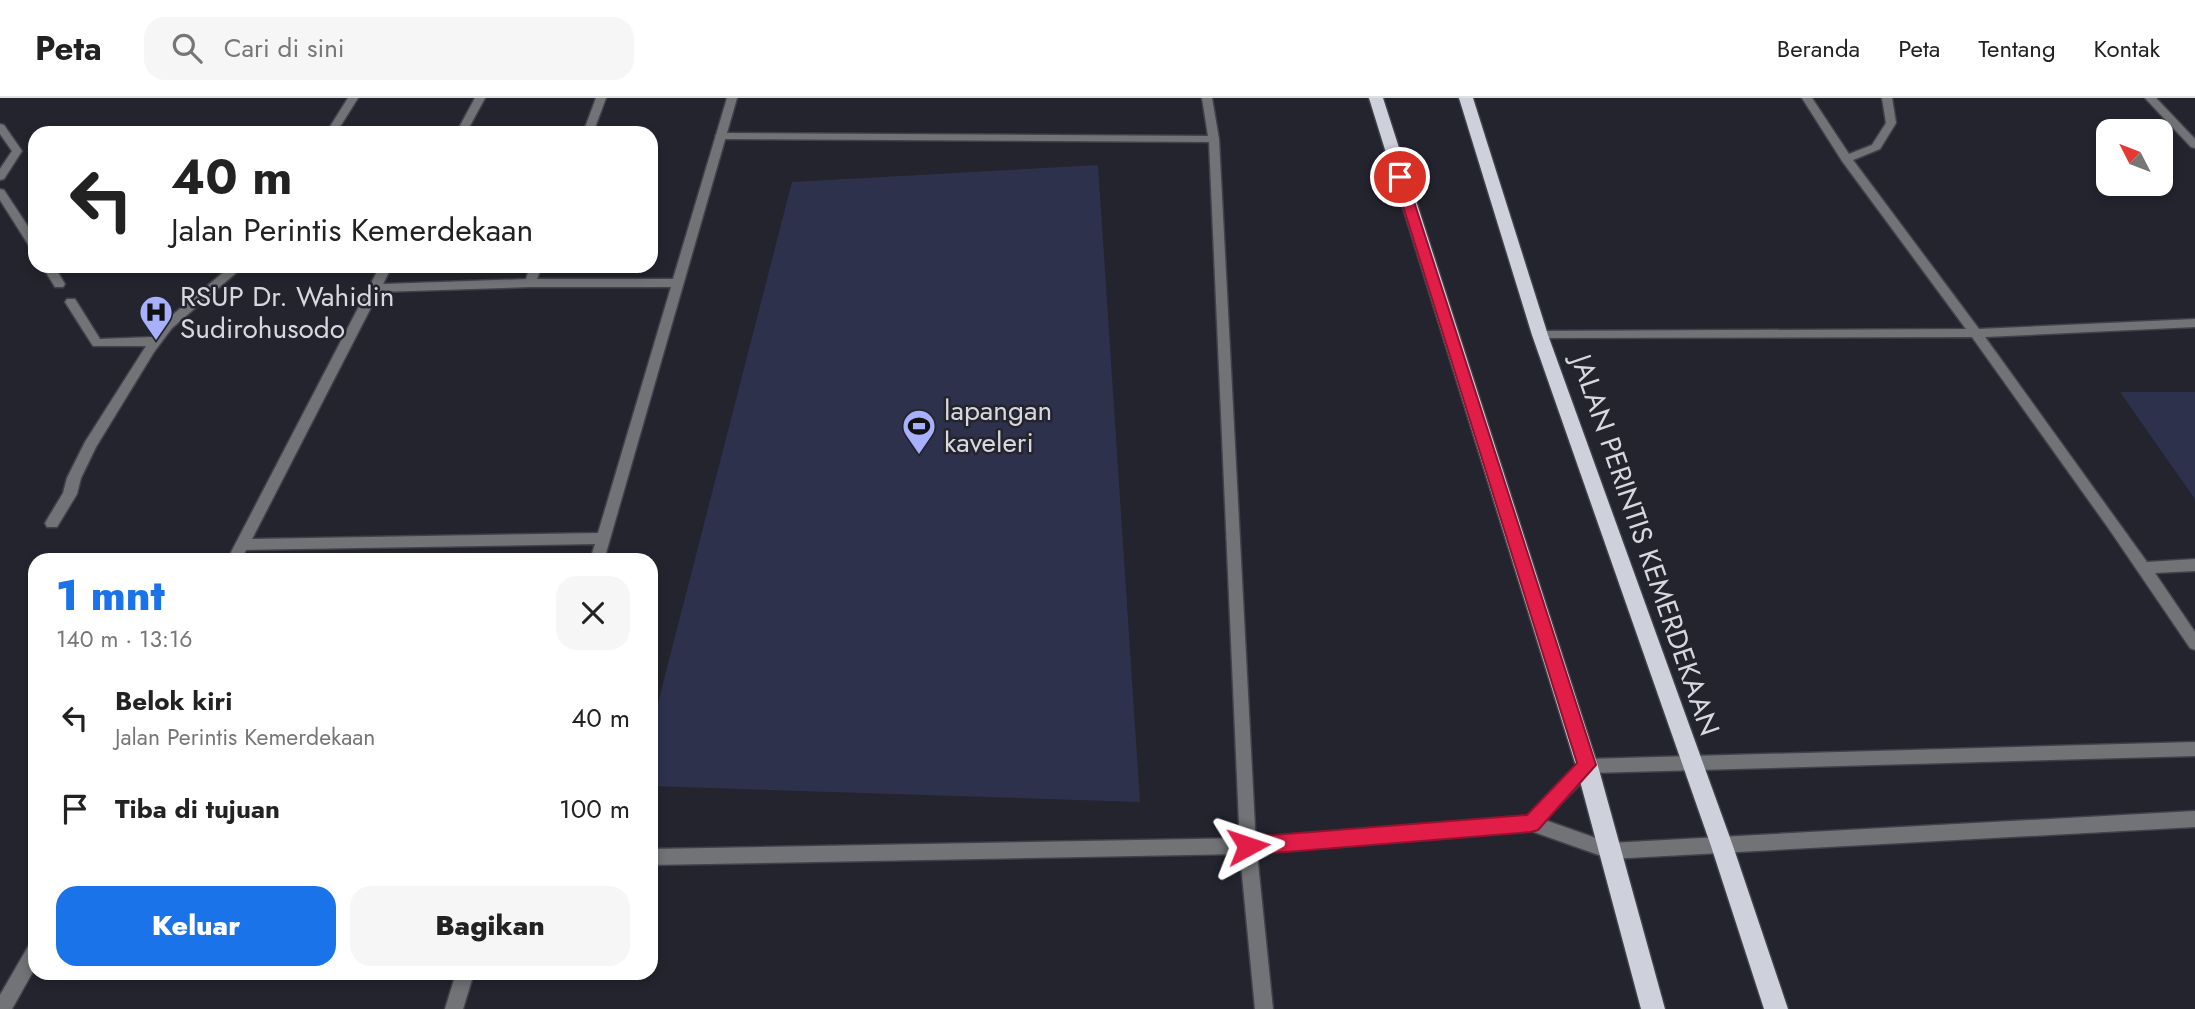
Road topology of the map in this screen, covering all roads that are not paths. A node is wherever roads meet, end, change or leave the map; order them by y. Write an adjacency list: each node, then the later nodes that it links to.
1 (353, 98): 11 (street)
2 (480, 98): 12 (street)
3 (601, 98): 13 (street)
4 (732, 98): 15 (street)
5 (1207, 98): 16 (street)
6 (1376, 98): 45 (highway)
7 (1466, 98): 33 (highway, JALAN PERINTIS KEMERDEKAAN)
8 (1807, 98): 18 (street)
9 (1887, 98): 18 (street)
10 (2150, 98): 17 (street)
11 (335, 126)
12 (465, 126)
13 (591, 126)
14 (0, 127): 19 (street)
15 (720, 136): 16 (street); 27 (street)
16 (1214, 139): 48 (street)
17 (2195, 145)
18 (1846, 159): 32 (street)
19 (0, 177)
20 (0, 192): 21 (street)
21 (28, 235)
22 (53, 273): 28 (street)
23 (231, 273): 34 (street)
24 (382, 273): 29 (street)
25 (534, 273): 26 (street)
26 (530, 283): 27 (street); 29 (street)
27 (678, 283): 36 (street)
28 (60, 284)
29 (374, 288): 37 (street)
30 (71, 302): 34 (street)
31 (2195, 323): 32 (street)
32 (1975, 333): 33 (street); 41 (street)
33 (1540, 335): 44 (highway, JALAN PERINTIS KEMERDEKAAN)
34 (156, 341): 35 (street)
35 (52, 523)
36 (605, 538): 37 (street); 39 (street)
37 (242, 545): 38 (street)
38 (238, 553)
39 (600, 553)
40 (2195, 565): 41 (street)
41 (2144, 568): 42 (street)
42 (2195, 644)
43 (2195, 749): 44 (street)
44 (1690, 761): 45 (street); 49 (highway, JALAN PERINTIS KEMERDEKAAN)
45 (1587, 765): 47 (street); 50 (highway)
46 (2195, 819): 49 (street)
47 (1531, 823): 48 (street); 50 (street)
48 (1248, 846): 51 (street); 56 (street)
49 (1722, 846): 50 (street); 58 (highway, JALAN PERINTIS KEMERDEKAAN)
50 (1611, 850): 57 (highway)
51 (658, 857)
52 (28, 963): 54 (street)
53 (463, 980): 55 (street)
54 (2, 1009)
55 (454, 1009)
56 (1264, 1009)
57 (1653, 1009)
58 (1776, 1009)

